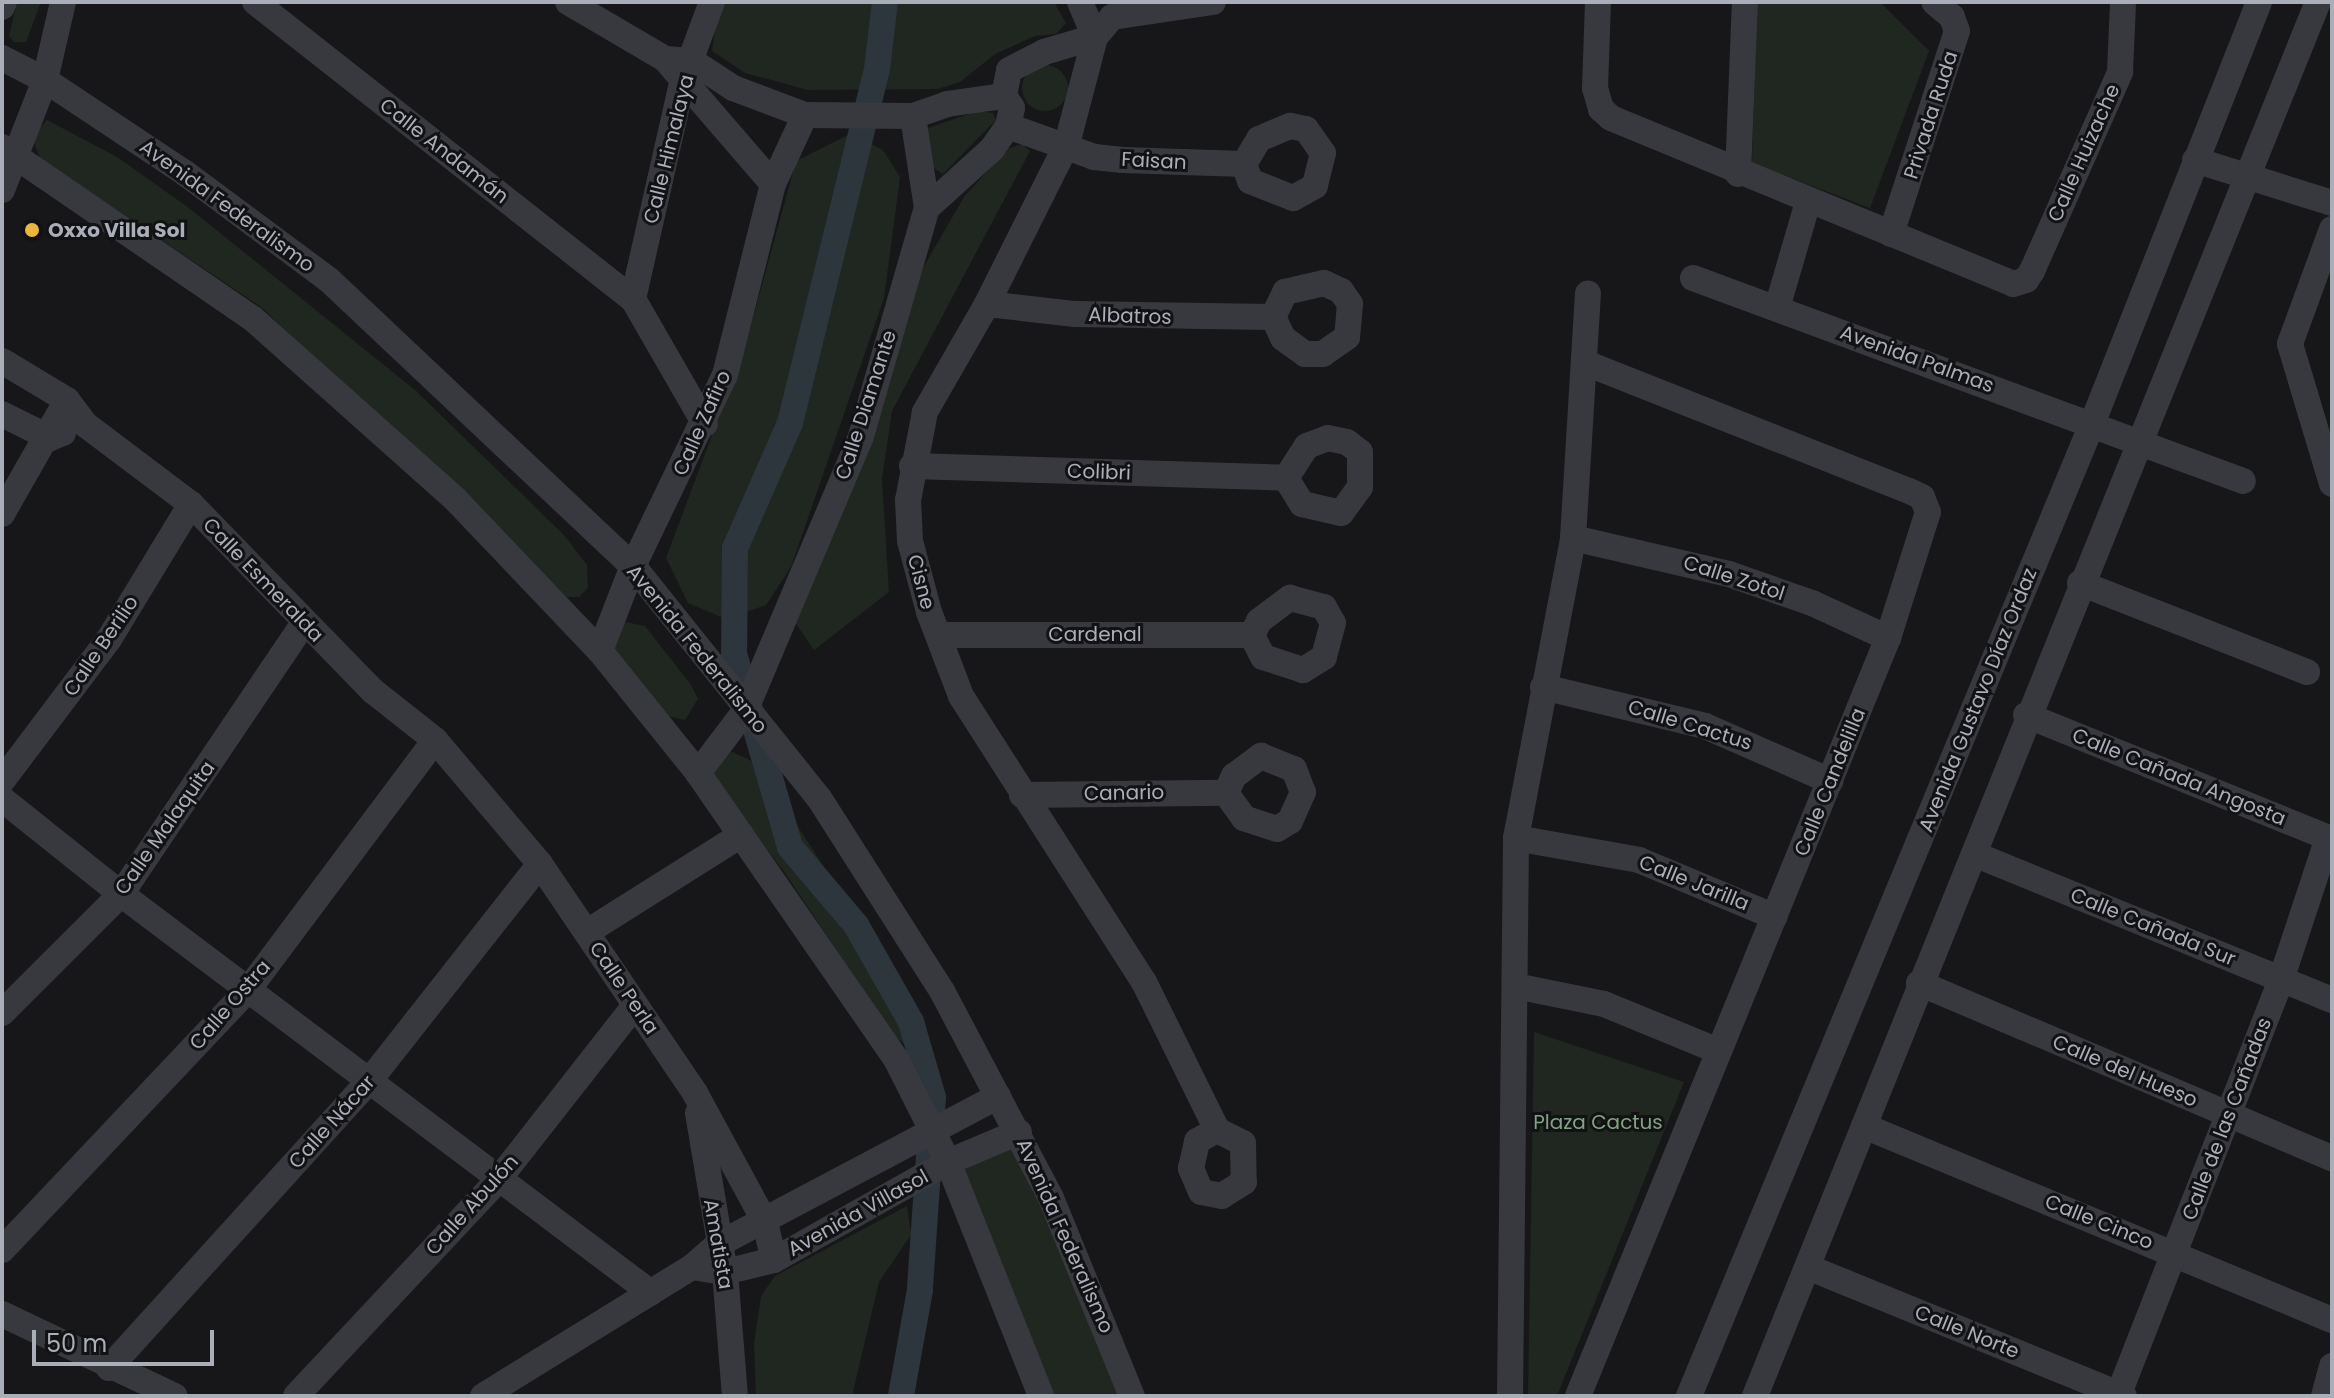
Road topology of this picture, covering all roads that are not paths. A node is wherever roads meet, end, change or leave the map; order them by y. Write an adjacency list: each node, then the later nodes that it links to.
1 (63, 2): 16 (street)
2 (255, 2): 36 (street, Calle Andamán)
3 (568, 2): 15 (street)
4 (712, 2): 15 (street, Calle Himalaya)
5 (1080, 2): 13 (street)
6 (1213, 2): 13 (street)
7 (1598, 2): 25 (street)
8 (1745, 2): 25 (street)
9 (1934, 2): 33 (street, Privada Ruda)
10 (2123, 2): 33 (street, Calle Huizache)
11 (2259, 2): 23 (street, Avenida Gustavo Díaz Ordaz)
12 (2318, 2): 26 (street)
13 (1095, 37): 17 (street); 21 (street, Cisne)
14 (2, 58): 16 (street, Avenida Federalismo)
15 (687, 72): 18 (street); 27 (street); 36 (street, Calle Himalaya)
16 (45, 80): 22 (street); 56 (street, Avenida Federalismo)
17 (1004, 96): 19 (street); 20 (street)
18 (805, 115): 19 (street); 27 (street, Calle Zafiro)
19 (913, 116): 31 (street, Calle Diamante)
20 (1008, 126): 21 (street, Faisan); 31 (street)
21 (1067, 144): 24 (street, Faisan); 37 (street, Cisne)
22 (10, 151): 28 (street); 62 (street)
23 (2195, 160): 26 (street); 45 (street, Avenida Gustavo Díaz Ordaz)
24 (1244, 164)
25 (1738, 174): 29 (street)
26 (2250, 175): 30 (street); 48 (street)
27 (773, 184): 44 (street, Calle Zafiro)
28 (2, 190)
29 (1808, 202): 33 (street); 38 (street)
30 (2332, 203)
31 (927, 208): 65 (street, Calle Diamante)
32 (2332, 229): 52 (street)
33 (1891, 234)
34 (1693, 278): 38 (street, Avenida Palmas)
35 (1588, 293): 41 (street)
36 (633, 299): 44 (street)
37 (987, 304): 39 (street, Albatros); 49 (street, Cisne)
38 (1777, 308): 45 (street, Avenida Palmas)
39 (1273, 317)
40 (2, 361): 42 (street, Calle Esmeralda)
41 (1588, 364): 55 (street); 61 (street, Calle Candelilla)
42 (67, 400): 46 (street, Calle Esmeralda); 47 (street)
43 (2, 414): 47 (street)
44 (705, 424): 56 (street, Calle Zafiro)
45 (2092, 424): 48 (street, Avenida Palmas); 124 (street, Avenida Gustavo Díaz Ordaz)
46 (86, 425): 47 (street); 53 (street, Calle Esmeralda)
47 (50, 438): 54 (street)
48 (2140, 442): 51 (street, Avenida Palmas); 57 (street)
49 (912, 466): 50 (street, Colibri); 59 (street, Cisne)
50 (1286, 478)
51 (2243, 481)
52 (2332, 484)
53 (191, 504): 58 (street, Calle Esmeralda); 69 (street, Calle Berilio)
54 (2, 514)
55 (1573, 538): 61 (street, Calle Zotol); 64 (street)
56 (633, 566): 62 (street, Calle Zafiro); 65 (street, Avenida Federalismo)
57 (2080, 583): 63 (street); 66 (street)
58 (304, 623): 67 (street, Calle Esmeralda); 79 (street, Calle Malaquita)
59 (938, 635): 60 (street, Cardenal); 72 (street, Cisne)
60 (1252, 635)
61 (1888, 638): 70 (street, Calle Candelilla)
62 (600, 651): 68 (street)
63 (2307, 672)
64 (1543, 687): 70 (street, Calle Cactus); 75 (street)
65 (745, 711): 68 (street, Calle Diamante); 92 (street, Avenida Federalismo)
66 (2026, 715): 76 (street, Calle Cañada Angosta); 77 (street)
67 (435, 740): 78 (street, Calle Perla); 85 (street, Calle Ostra)
68 (698, 773): 74 (street)
69 (2, 781)
70 (1830, 781): 80 (street, Calle Candelilla)
71 (1226, 793): 72 (street, Canario)
72 (1022, 795): 96 (street, Cisne)
73 (2, 799): 79 (street)
74 (741, 835): 81 (street); 95 (street)
75 (1516, 838): 80 (street, Calle Jarilla); 84 (street)
76 (2330, 838): 82 (street, Calle de las Cañadas)
77 (1974, 854): 82 (street, Calle Cañada Sur); 83 (street)
78 (540, 864): 81 (street, Calle Perla); 90 (street, Calle Nácar)
79 (121, 894): 85 (street); 88 (street, Calle Malaquita)
80 (1775, 917): 89 (street, Calle Candelilla)
81 (587, 932): 87 (street, Calle Perla)
82 (2281, 980): 86 (street, Calle Cañada Sur); 93 (street, Calle de las Cañadas)
83 (1919, 983): 93 (street, Calle del Hueso); 94 (street)
84 (1515, 986): 89 (street); 122 (street)
85 (248, 990): 90 (street); 103 (street, Calle Ostra)
86 (2332, 1000)
87 (635, 1005): 91 (street, Calle Perla); 100 (street, Calle Abulón)
88 (2, 1013)
89 (1716, 1050): 123 (street, Calle Candelilla)
90 (370, 1080): 100 (street); 113 (street, Calle Nácar)
91 (695, 1093): 101 (street, Calle Perla); 102 (street, Amatista)
92 (998, 1096): 95 (street, Avenida Villasol); 97 (street, Avenida Federalismo)
93 (2228, 1115): 98 (street, Calle del Hueso); 104 (street, Calle de las Cañadas)
94 (1864, 1126): 104 (street, Calle Cinco); 107 (street)
95 (933, 1128): 99 (street); 101 (street, Avenida Villasol)
96 (1217, 1130)
97 (1019, 1132): 99 (street, Avenida Villasol); 121 (street, Avenida Federalismo)
98 (2332, 1158)
99 (948, 1162): 105 (street, Avenida Villasol); 120 (street)
100 (498, 1180): 109 (street); 117 (street, Calle Abulón)
101 (765, 1222): 102 (street, Avenida Villasol); 105 (street, Calle Perla)
102 (717, 1245): 106 (street, Avenida Villasol); 108 (street, Amatista)
103 (2, 1250)
104 (2176, 1253): 111 (street, Calle Cinco); 115 (street, Calle de las Cañadas)
105 (774, 1260): 108 (street, Avenida Villasol)
106 (692, 1267): 108 (street, Avenida Villasol); 109 (street, Avenida Villasol)
107 (1810, 1268): 114 (street); 115 (street, Calle Norte)
108 (725, 1272): 119 (street, Amatista)
109 (651, 1293): 118 (street, Avenida Villasol)
110 (2, 1314): 113 (street)
111 (2332, 1320)
112 (2332, 1366): 125 (street)
113 (109, 1368): 116 (street)
114 (1757, 1395)
115 (2120, 1395)
116 (175, 1396)
117 (296, 1396)
118 (483, 1396)
119 (735, 1396)
120 (1041, 1396)
121 (1132, 1396)
122 (1510, 1396)
123 (1578, 1396)
124 (1689, 1396)
125 (2324, 1396)

